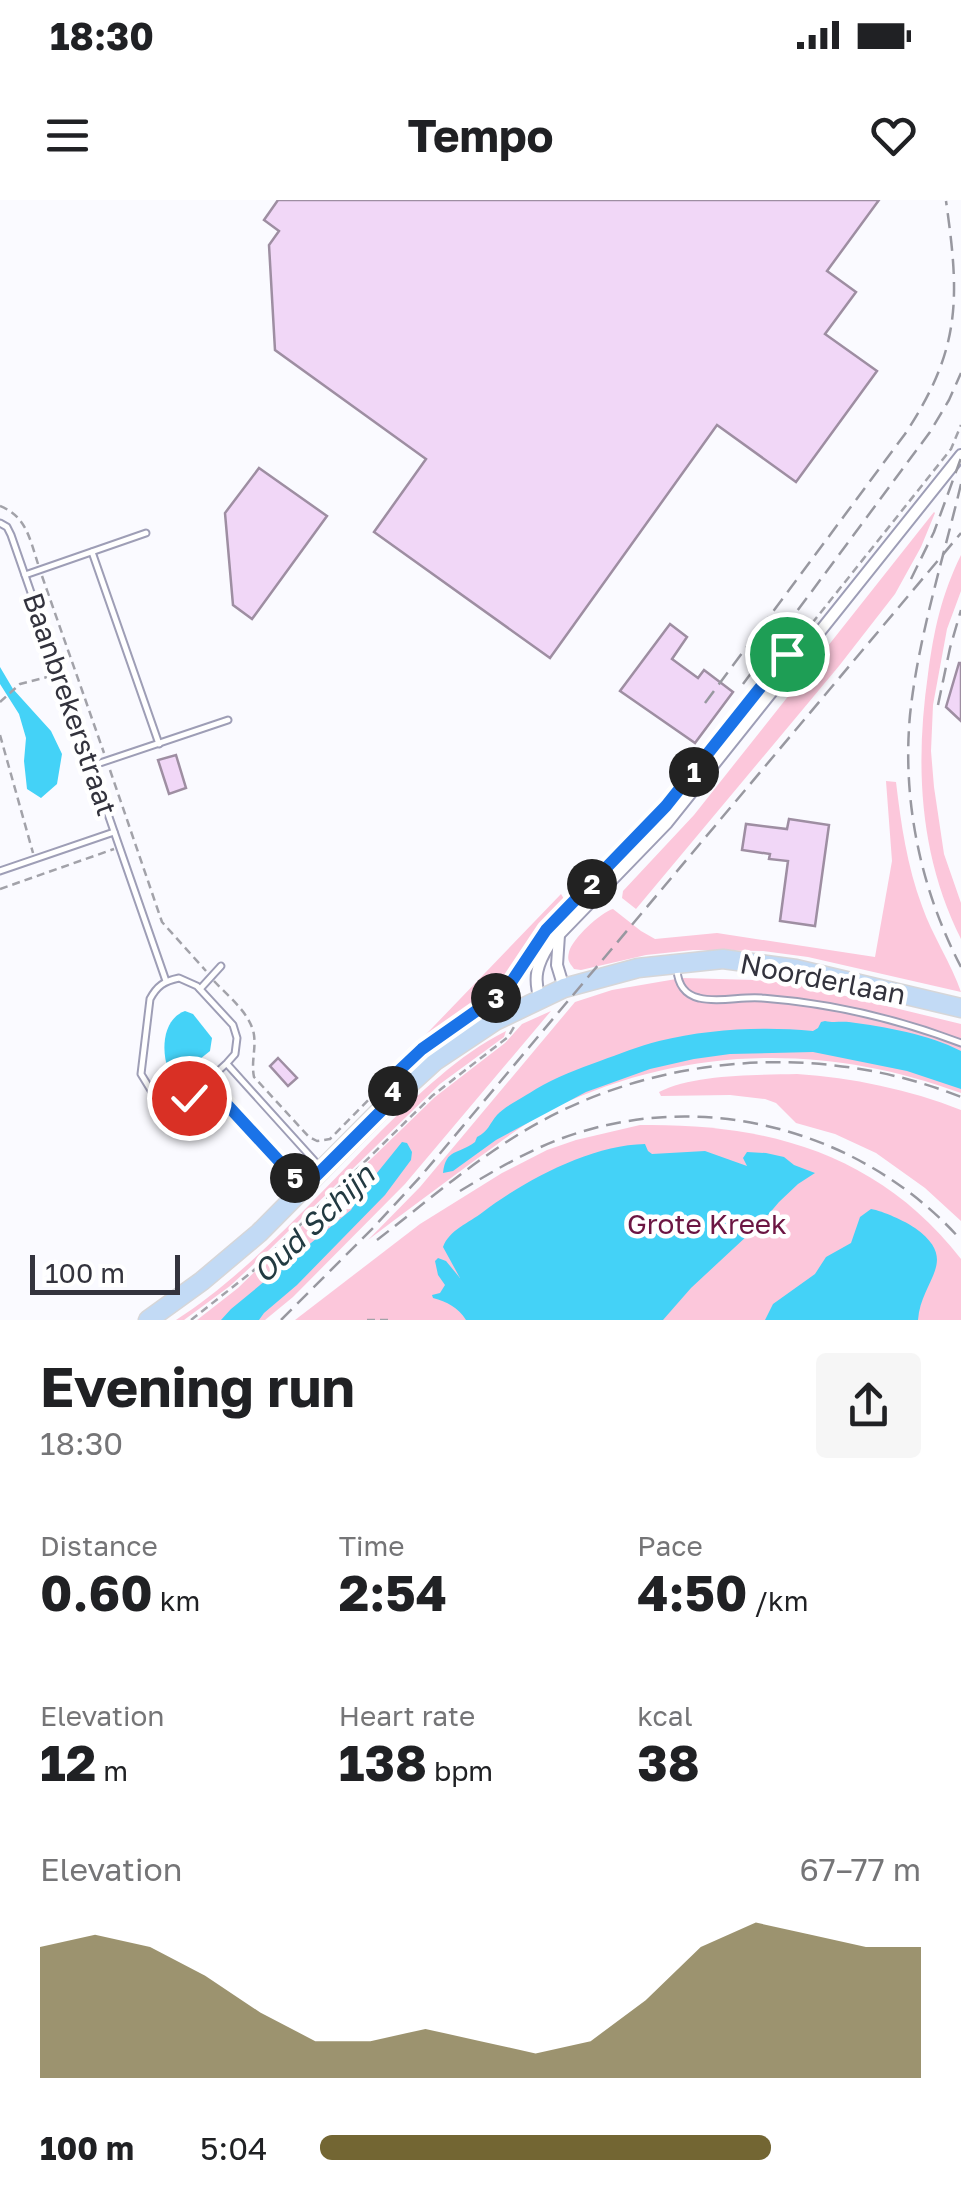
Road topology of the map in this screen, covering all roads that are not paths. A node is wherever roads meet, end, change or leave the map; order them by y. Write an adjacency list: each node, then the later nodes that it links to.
1 (961, 455): 11 (street)
2 (0, 523): 5 (lane, Baanbrekerstraat)
3 (146, 533): 4 (lane)
4 (92, 552): 5 (lane); 7 (lane)
5 (25, 575): 8 (lane, Baanbrekerstraat)
6 (228, 720): 7 (lane)
7 (158, 744): 8 (lane)
8 (91, 766): 9 (lane, Baanbrekerstraat)
9 (114, 832): 10 (lane, Baanbrekerstraat); 14 (lane, Baanbrekerstraat)
10 (0, 871)
11 (560, 934): 15 (street); 17 (street)
12 (676, 963): 15 (main road, Noorderlaan); 18 (main road, Noorderlaan); 19 (lane)
13 (221, 966): 16 (lane)
14 (166, 981): 16 (lane); 21 (lane)
15 (564, 988): 17 (main road, Noorderlaan)
16 (200, 990): 20 (lane)
17 (540, 999): 22 (main road, Noorderlaan)
18 (961, 1008)
19 (961, 1043)
20 (227, 1064): 21 (lane); 22 (lane)
21 (207, 1083): 23 (lane)
22 (322, 1170): 23 (main road, Noorderlaan)
23 (304, 1188): 24 (main road, Noorderlaan)
24 (148, 1320)

